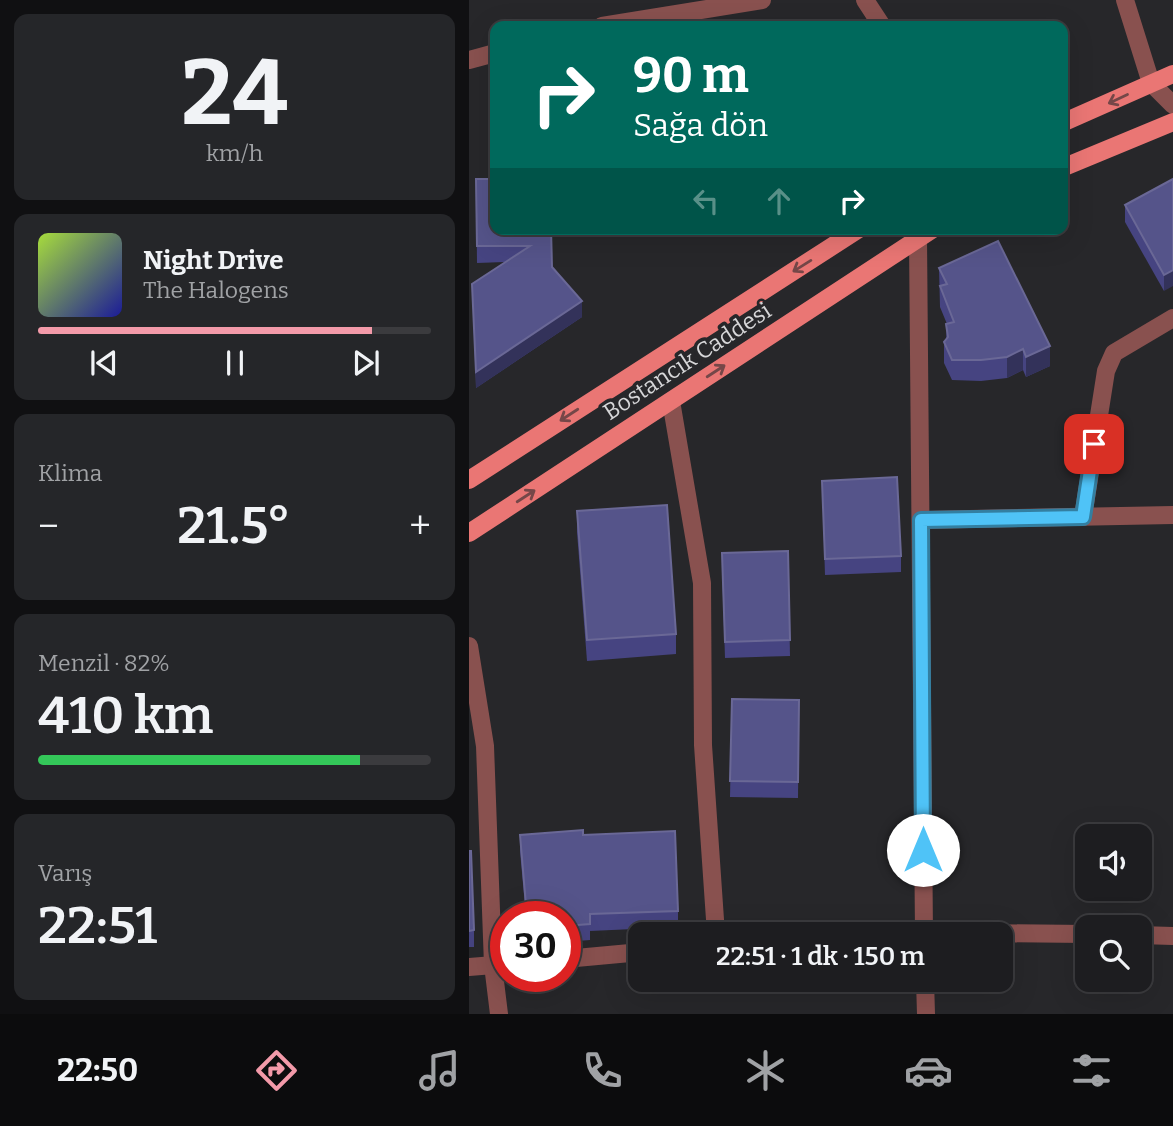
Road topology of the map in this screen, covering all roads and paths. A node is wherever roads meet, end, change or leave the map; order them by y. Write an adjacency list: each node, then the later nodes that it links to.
1 (762, 0): 4 (street)
2 (865, 0): 5 (street)
3 (1125, 0): 9 (street)
4 (633, 21)
5 (879, 21)
6 (490, 54): 7 (street)
7 (469, 60)
8 (1173, 74): 9 (main road)
9 (1151, 83): 10 (street); 11 (main road, one-way to 11)
10 (1173, 105)
11 (1068, 120)
12 (1173, 122): 13 (main road)
13 (1068, 166)
14 (850, 235): 19 (main road, Bostancık Caddesi, one-way to 19)
15 (923, 235): 18 (main road, Bostancık Caddesi, one-way to 15)
16 (926, 235): 22 (street)
17 (1173, 318): 21 (street)
18 (671, 401): 23 (main road, Bostancık Caddesi, one-way to 18); 26 (street)
19 (469, 480)
20 (1173, 515): 21 (street)
21 (1083, 517): 22 (street)
22 (921, 520): 27 (street)
23 (469, 533)
24 (469, 646): 25 (street)
25 (495, 901)
26 (715, 922)
27 (924, 922)
28 (1013, 934): 29 (street)
29 (1075, 934)
30 (1152, 935): 31 (street)
31 (1173, 936)
32 (628, 953): 33 (street)
33 (581, 958)
34 (490, 966): 35 (street)
35 (469, 967)
36 (499, 992): 38 (street)
37 (925, 992): 39 (street)
38 (499, 1014)
39 (926, 1014)

